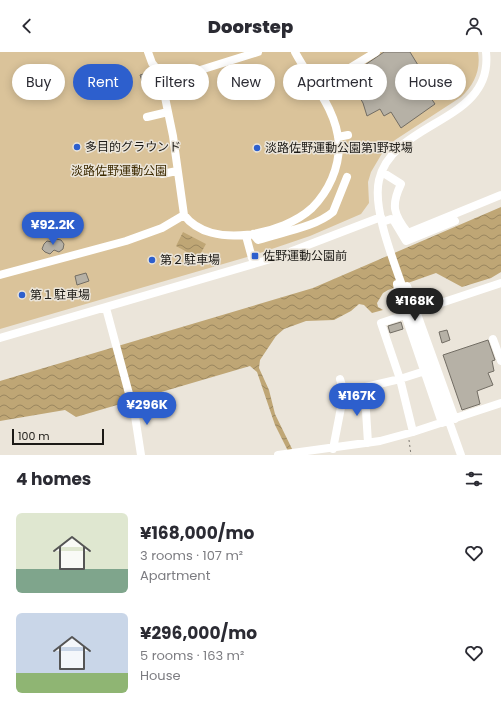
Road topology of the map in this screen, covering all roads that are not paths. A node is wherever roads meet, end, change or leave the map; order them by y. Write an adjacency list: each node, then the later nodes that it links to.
1 (148, 52): 6 (street)
2 (258, 52): 9 (street)
3 (295, 52): 7 (street)
4 (376, 52): 8 (street)
5 (486, 52): 17 (street)
6 (153, 64)
7 (302, 64)
8 (358, 64)
9 (209, 67)
10 (166, 100): 12 (street)
11 (324, 100): 15 (street)
12 (168, 112): 13 (street); 16 (street)
13 (147, 117)
14 (348, 135): 15 (street)
15 (338, 137): 24 (street)
16 (177, 171): 18 (street); 22 (street)
17 (382, 172): 20 (street); 23 (street)
18 (162, 174)
19 (347, 177): 24 (street)
20 (501, 195)
21 (501, 200): 23 (street)
22 (184, 215): 24 (street); 27 (street)
23 (381, 220): 25 (street); 29 (street)
24 (249, 235): 26 (street)
25 (391, 253): 33 (street); 39 (street); 46 (street)
26 (252, 258)
27 (0, 275)
28 (501, 283): 34 (street)
29 (106, 308): 30 (street); 44 (street)
30 (0, 338)
31 (493, 339): 32 (street)
32 (501, 361)
33 (425, 371): 34 (street); 40 (street)
34 (400, 379): 36 (street); 41 (street)
35 (340, 380): 37 (street)
36 (361, 389): 37 (street); 42 (street)
37 (344, 392): 43 (street)
38 (501, 403): 39 (street)
39 (455, 419): 40 (street)
40 (442, 423): 41 (street)
41 (411, 433): 42 (street)
42 (368, 443): 43 (street)
43 (333, 449): 45 (street)
44 (141, 455)
45 (278, 455)
46 (461, 455)

